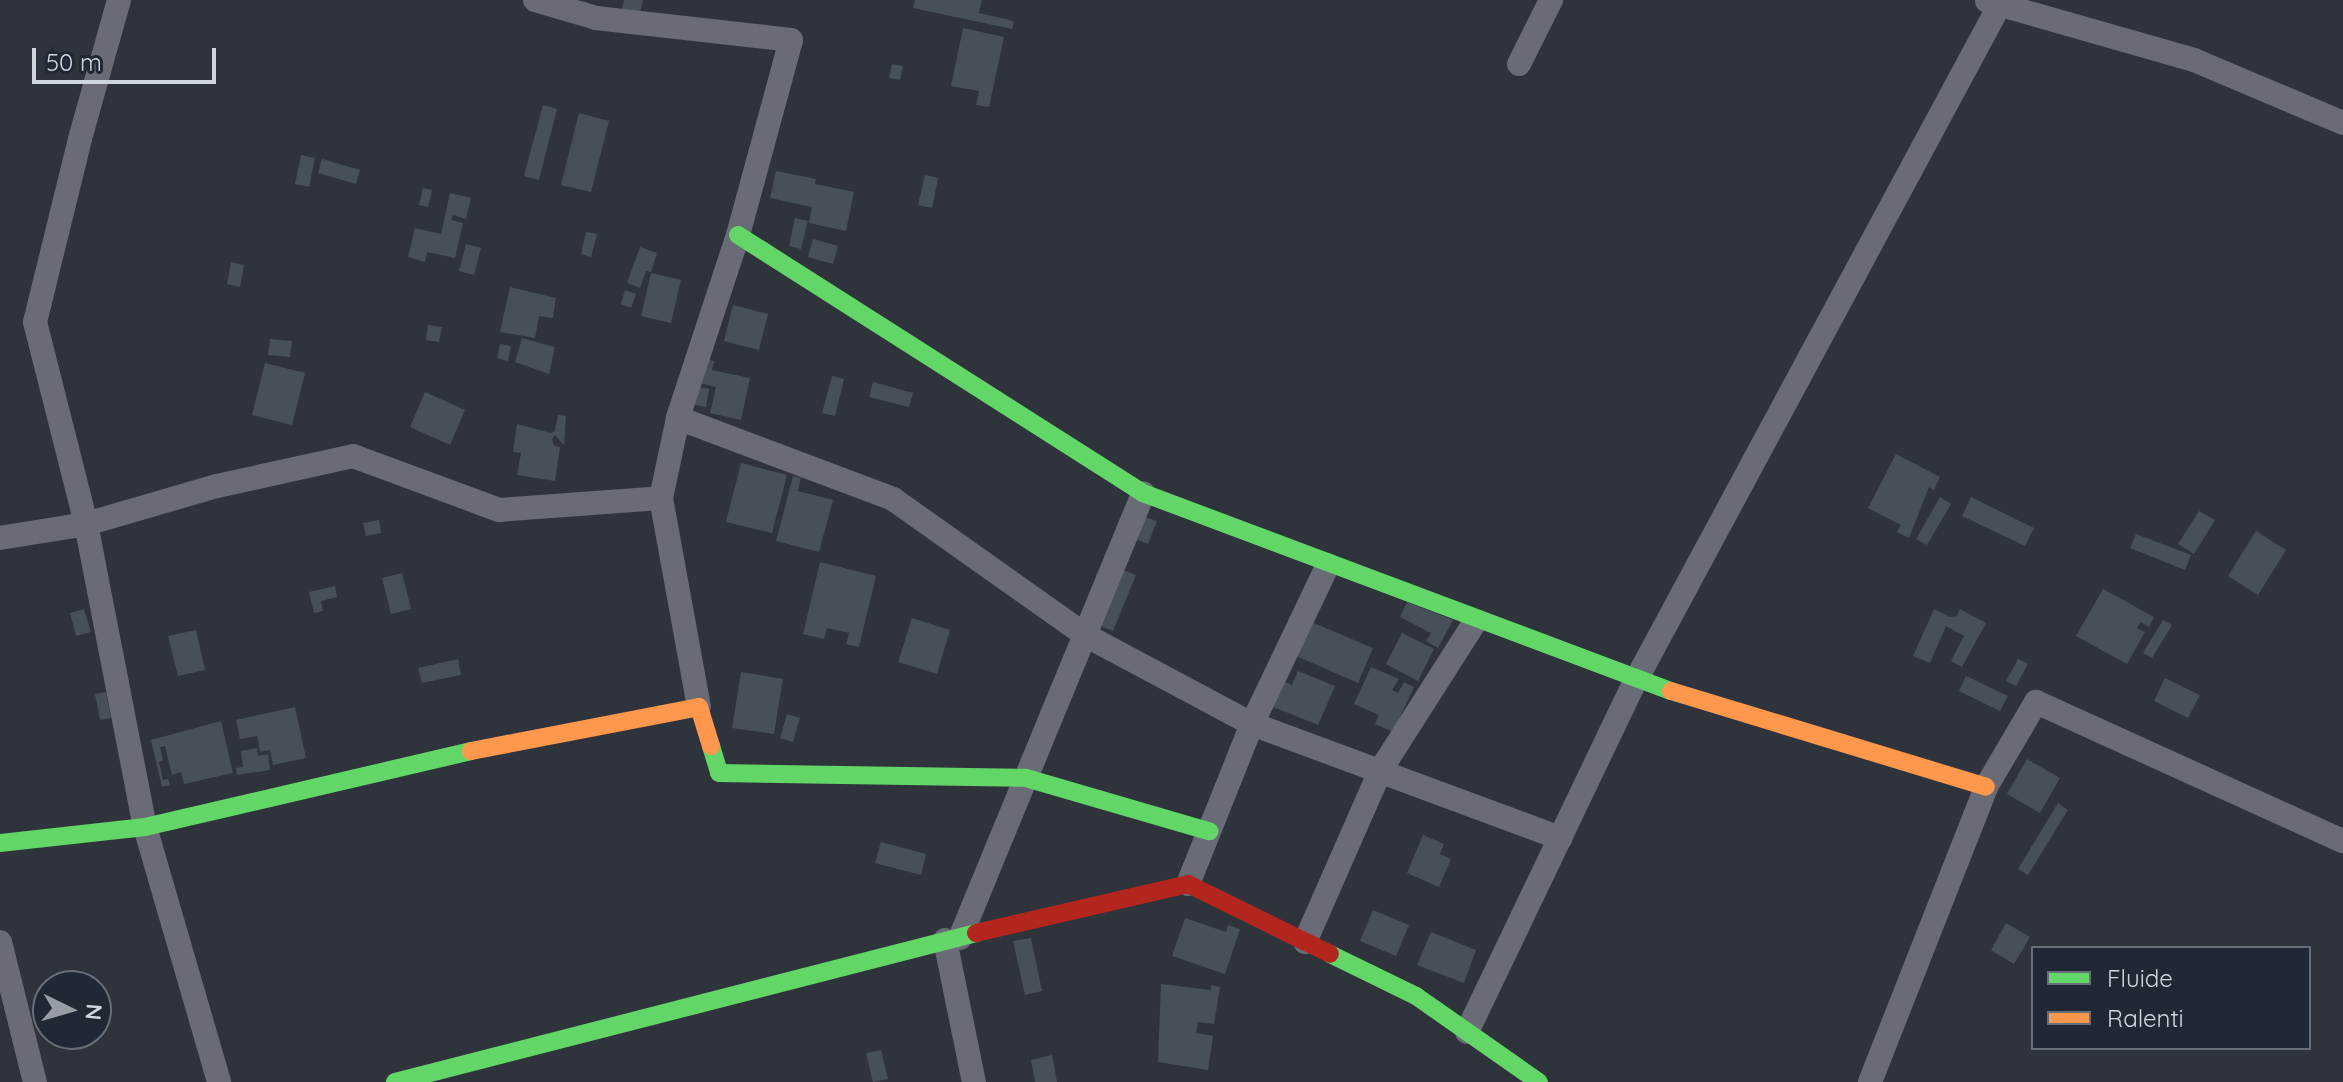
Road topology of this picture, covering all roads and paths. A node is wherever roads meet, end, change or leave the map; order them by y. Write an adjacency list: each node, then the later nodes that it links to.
1 (119, 0): 11 (street)
2 (535, 0): 7 (street)
3 (1551, 0): 5 (street)
4 (1992, 3): 6 (street); 16 (street)
5 (1519, 64)
6 (2343, 123)
7 (738, 235): 8 (street); 9 (street)
8 (678, 418): 10 (street); 15 (street)
9 (1143, 493): 13 (street); 15 (street)
10 (661, 498): 11 (street); 17 (street)
11 (86, 524): 12 (street); 22 (street)
12 (0, 538)
13 (1328, 565): 14 (street); 18 (street)
14 (1475, 622): 16 (street); 19 (street)
15 (1085, 635): 18 (street); 20 (street)
16 (1636, 680): 21 (street); 24 (street)
17 (699, 707): 20 (street); 22 (street)
18 (1252, 724): 19 (street); 23 (street)
19 (1380, 771): 24 (street); 30 (street)
20 (1026, 778): 23 (street); 28 (street)
21 (1986, 787): 25 (street); 37 (street)
22 (145, 827): 26 (street); 33 (street)
23 (1209, 831): 27 (street)
24 (1561, 838): 31 (street)
25 (2343, 841)
26 (0, 843)
27 (1188, 884): 28 (street); 30 (street)
28 (952, 939): 34 (street); 35 (street)
29 (0, 942): 32 (street)
30 (1305, 942): 31 (street)
31 (1467, 1032): 36 (street)
32 (35, 1082)
33 (219, 1082)
34 (395, 1082)
35 (974, 1082)
36 (1539, 1082)
37 (1870, 1082)

